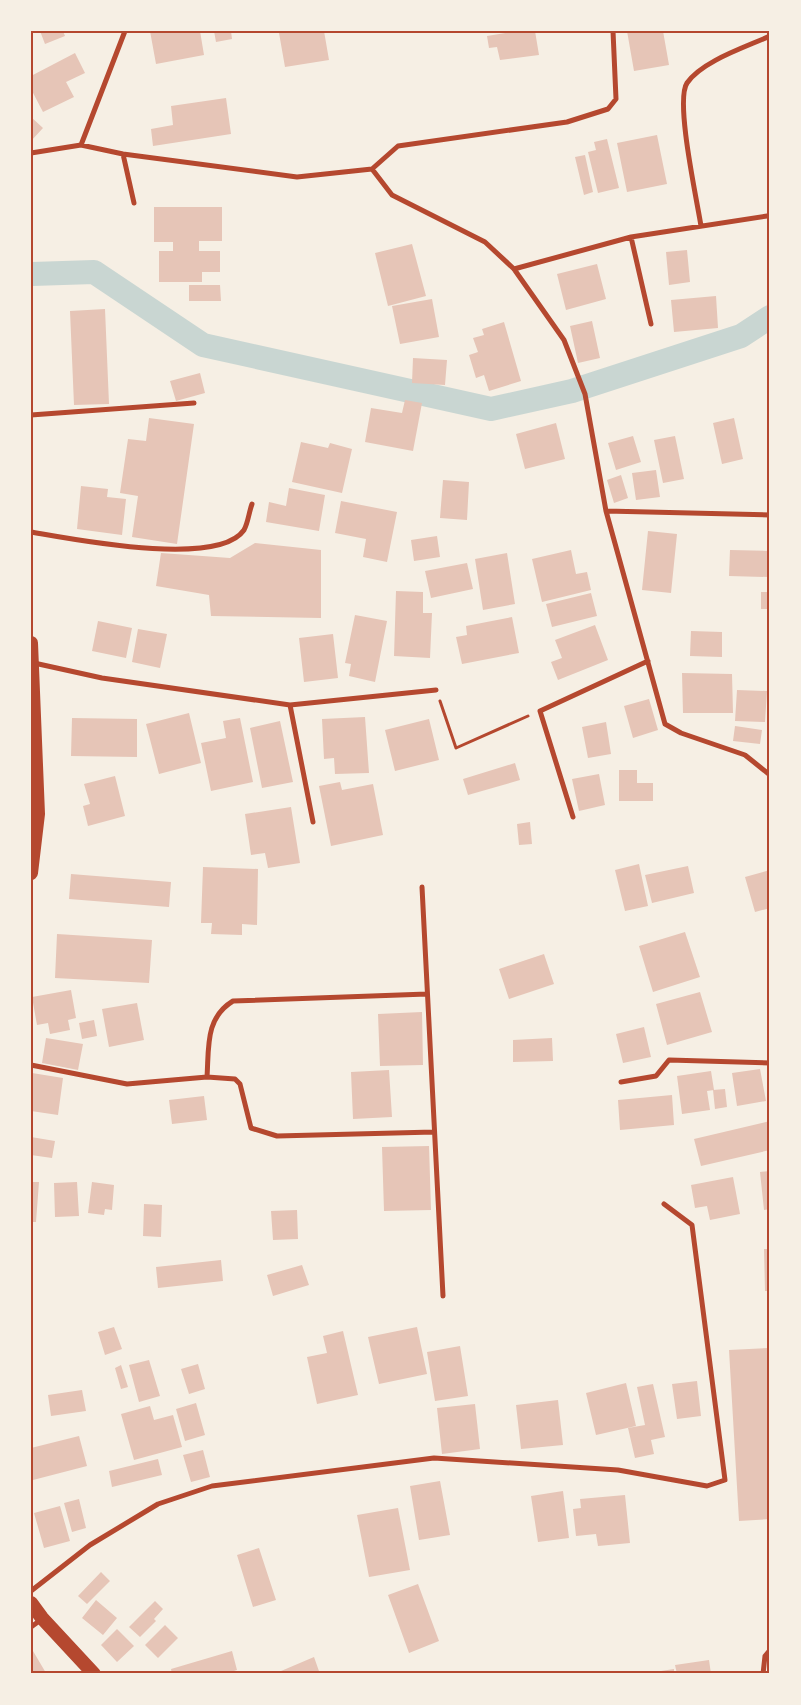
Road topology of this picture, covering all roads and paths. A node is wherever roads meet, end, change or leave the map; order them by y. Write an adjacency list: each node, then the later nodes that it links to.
1 (125, 31): 4 (street)
2 (612, 31): 7 (street)
3 (770, 36): 10 (street)
4 (80, 145): 5 (street); 6 (street)
5 (31, 153)
6 (123, 154): 7 (street); 8 (street)
7 (372, 169): 12 (street)
8 (134, 203)
9 (767, 216): 10 (street)
10 (701, 226): 11 (street)
11 (631, 237): 12 (street); 13 (street)
12 (514, 269): 17 (street)
13 (651, 324)
14 (194, 403): 15 (street)
15 (31, 415)
16 (252, 504): 19 (street)
17 (606, 512): 18 (street); 21 (street)
18 (770, 515)
19 (31, 532)
20 (31, 643): 22 (highway)
21 (648, 661): 25 (street); 26 (street)
22 (32, 662): 24 (street); 29 (highway)
23 (436, 690): 24 (street); 25 (path)
24 (290, 705): 28 (street)
25 (540, 710): 27 (street)
26 (770, 775)
27 (573, 817)
28 (313, 822)
29 (31, 873)
30 (422, 888): 31 (street)
31 (427, 994): 34 (street); 36 (street)
32 (770, 1063): 35 (street)
33 (31, 1065): 34 (street)
34 (207, 1077): 36 (street)
35 (620, 1082)
36 (434, 1132): 38 (street)
37 (664, 1204): 39 (street)
38 (442, 1296)
39 (31, 1591)
40 (31, 1603): 41 (highway)
41 (37, 1622): 43 (highway)
42 (770, 1650): 44 (street)
43 (94, 1674)
44 (763, 1674)

